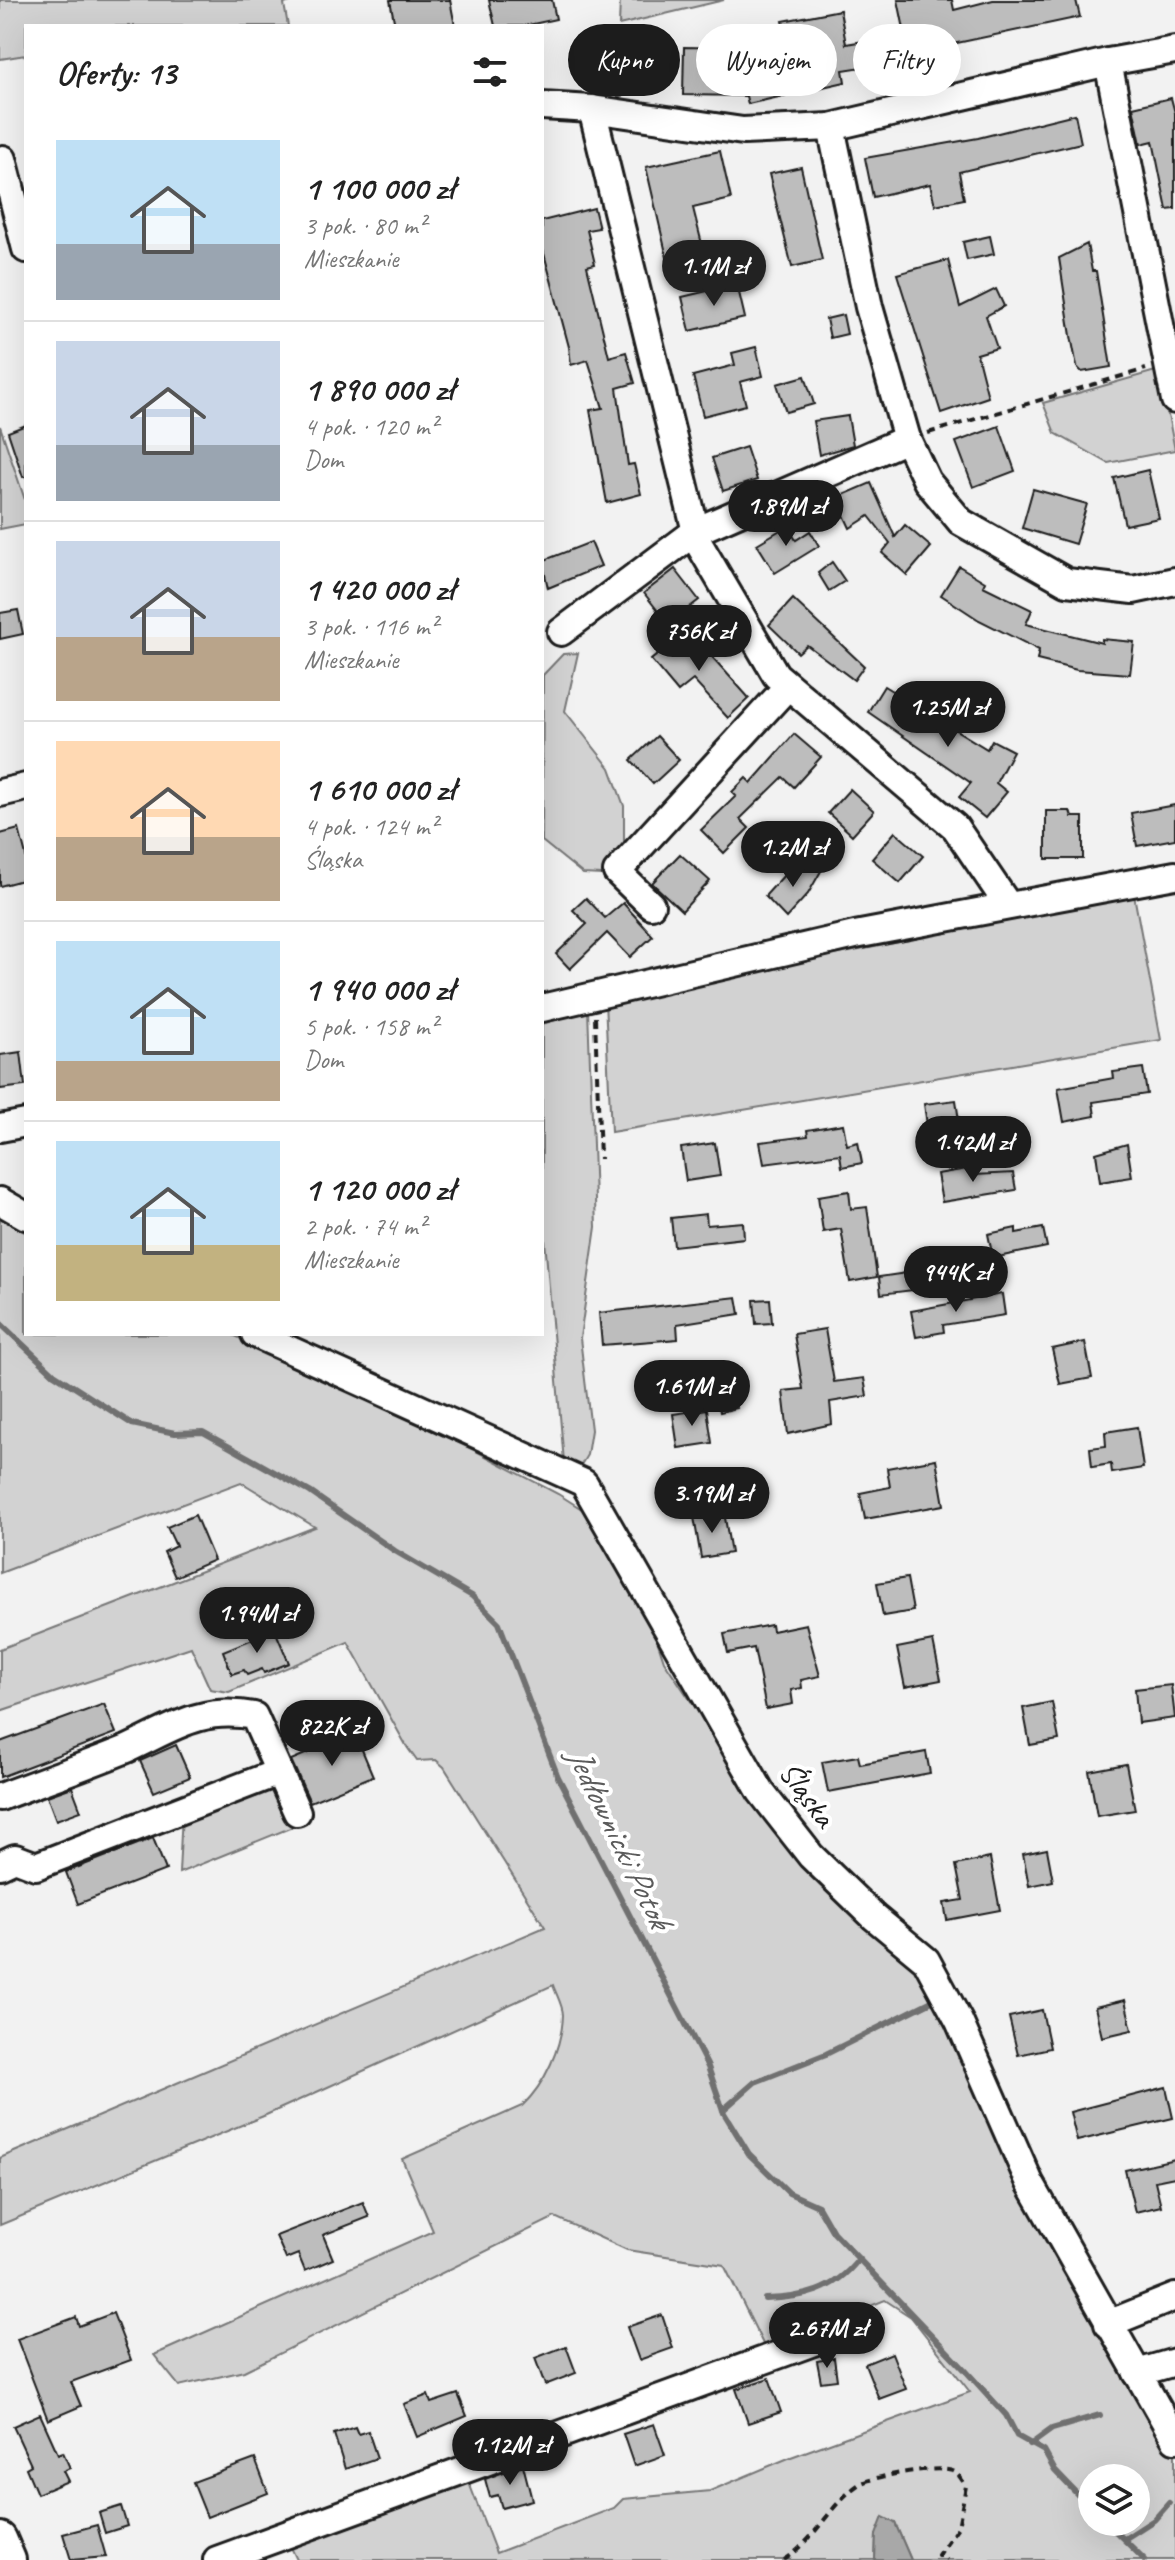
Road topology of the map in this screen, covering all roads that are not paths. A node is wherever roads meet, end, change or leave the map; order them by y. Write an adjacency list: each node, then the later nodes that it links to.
1 (1175, 50): 2 (street)
2 (1108, 62): 5 (street); 8 (street)
3 (544, 106): 4 (street)
4 (592, 109): 5 (street); 10 (street)
5 (831, 127): 9 (street)
6 (10, 158): 7 (street)
7 (24, 238)
8 (1175, 400)
9 (907, 439): 10 (street); 11 (street)
10 (696, 531): 12 (street); 13 (street)
11 (1175, 581)
12 (561, 632)
13 (788, 686): 17 (street); 18 (street)
14 (24, 787): 15 (street)
15 (0, 793)
16 (1175, 875): 18 (street)
17 (651, 905)
18 (1008, 905): 19 (street)
19 (544, 1008)
20 (24, 1123): 21 (street)
21 (0, 1128)
22 (0, 1201): 23 (street)
23 (24, 1215)
24 (259, 1336): 30 (street, Śląska)
25 (279, 1772): 26 (street); 27 (street); 28 (street)
26 (0, 1797)
27 (297, 1812)
28 (0, 1865)
29 (1175, 2297): 30 (street)
30 (1108, 2324): 33 (street, Śląska)
31 (849, 2329): 37 (street)
32 (1175, 2362): 33 (street)
33 (1137, 2373): 34 (street, Śląska)
34 (1175, 2439)
35 (0, 2539): 36 (main road)
36 (9, 2560)
37 (217, 2560)

